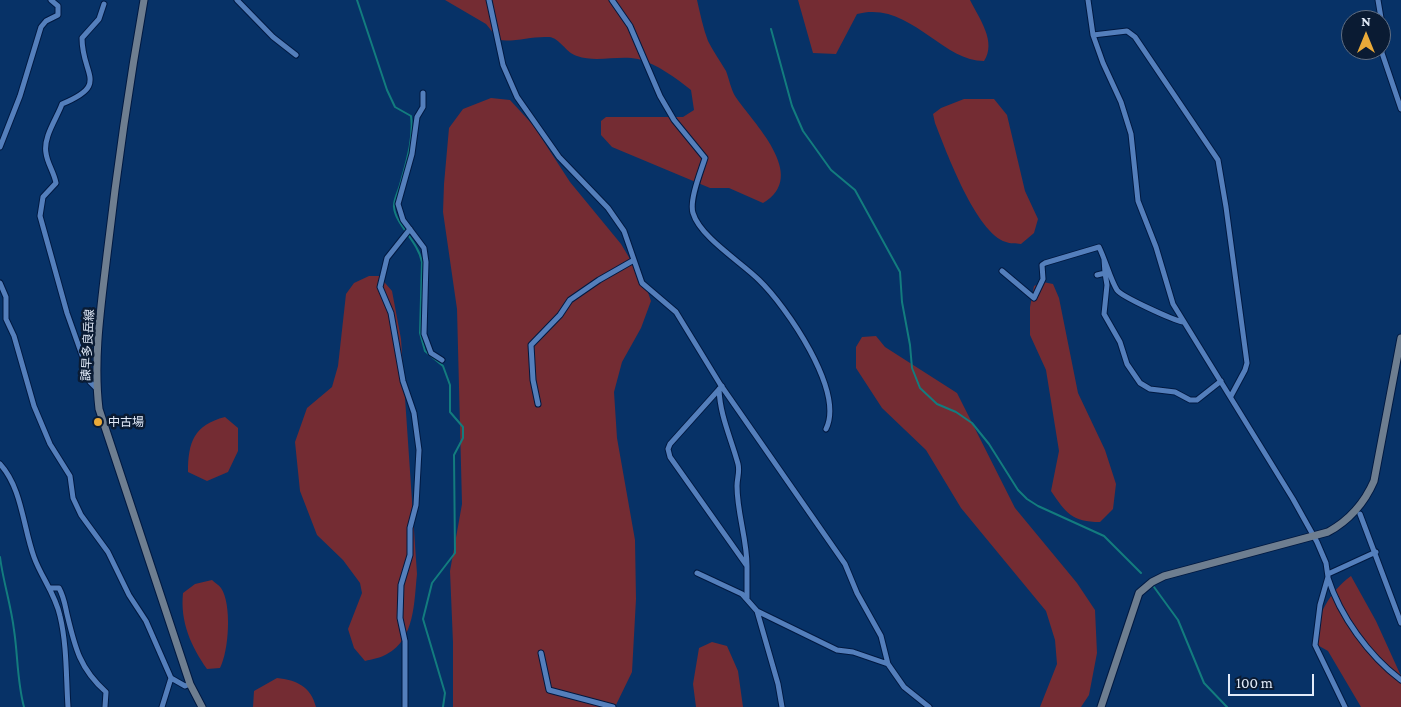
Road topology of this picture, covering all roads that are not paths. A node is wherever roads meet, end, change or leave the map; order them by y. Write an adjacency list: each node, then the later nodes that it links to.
1 (51, 0): 13 (street)
2 (144, 0): 26 (main road, 諫早多良岳線)
3 (238, 0): 10 (street)
4 (489, 0): 16 (street)
5 (612, 0): 29 (street)
6 (1088, 0): 9 (street)
7 (1378, 0): 12 (street)
8 (104, 4): 26 (street)
9 (1093, 34): 21 (street); 27 (street)
10 (296, 55)
11 (423, 93): 14 (street)
12 (1401, 109)
13 (0, 147)
14 (410, 229): 23 (street); 50 (street)
15 (1104, 256): 17 (street); 18 (street); 21 (street)
16 (634, 260): 25 (street); 28 (street)
17 (1002, 270)
18 (1105, 273): 19 (street); 24 (street)
19 (1097, 274)
20 (0, 283): 43 (street)
21 (1183, 322): 24 (street)
22 (1401, 338): 32 (main road)
23 (442, 360)
24 (1221, 381): 27 (street)
25 (720, 388): 34 (street); 34 (street); 42 (street)
26 (97, 389): 45 (main road, 諫早多良岳線)
27 (1231, 396): 32 (street)
28 (538, 404)
29 (826, 429)
30 (0, 464): 37 (street)
31 (1360, 514): 33 (street)
32 (1313, 537): 36 (street); 54 (main road)
33 (1376, 552): 36 (street); 40 (street)
34 (747, 566): 38 (street)
35 (697, 573): 38 (street)
36 (1328, 576): 44 (street); 55 (street)
37 (51, 588): 46 (street); 47 (street)
38 (747, 598): 39 (street)
39 (757, 611): 42 (street); 52 (street)
40 (1401, 622)
41 (541, 652): 51 (street)
42 (888, 664): 53 (street)
43 (171, 678): 45 (street); 48 (street)
44 (1401, 680)
45 (190, 684): 49 (main road, 諫早多良岳線)
46 (68, 707)
47 (105, 707)
48 (162, 707)
49 (202, 707)
50 (405, 707)
51 (613, 707)
52 (782, 707)
53 (929, 707)
54 (1101, 707)
55 (1345, 707)

